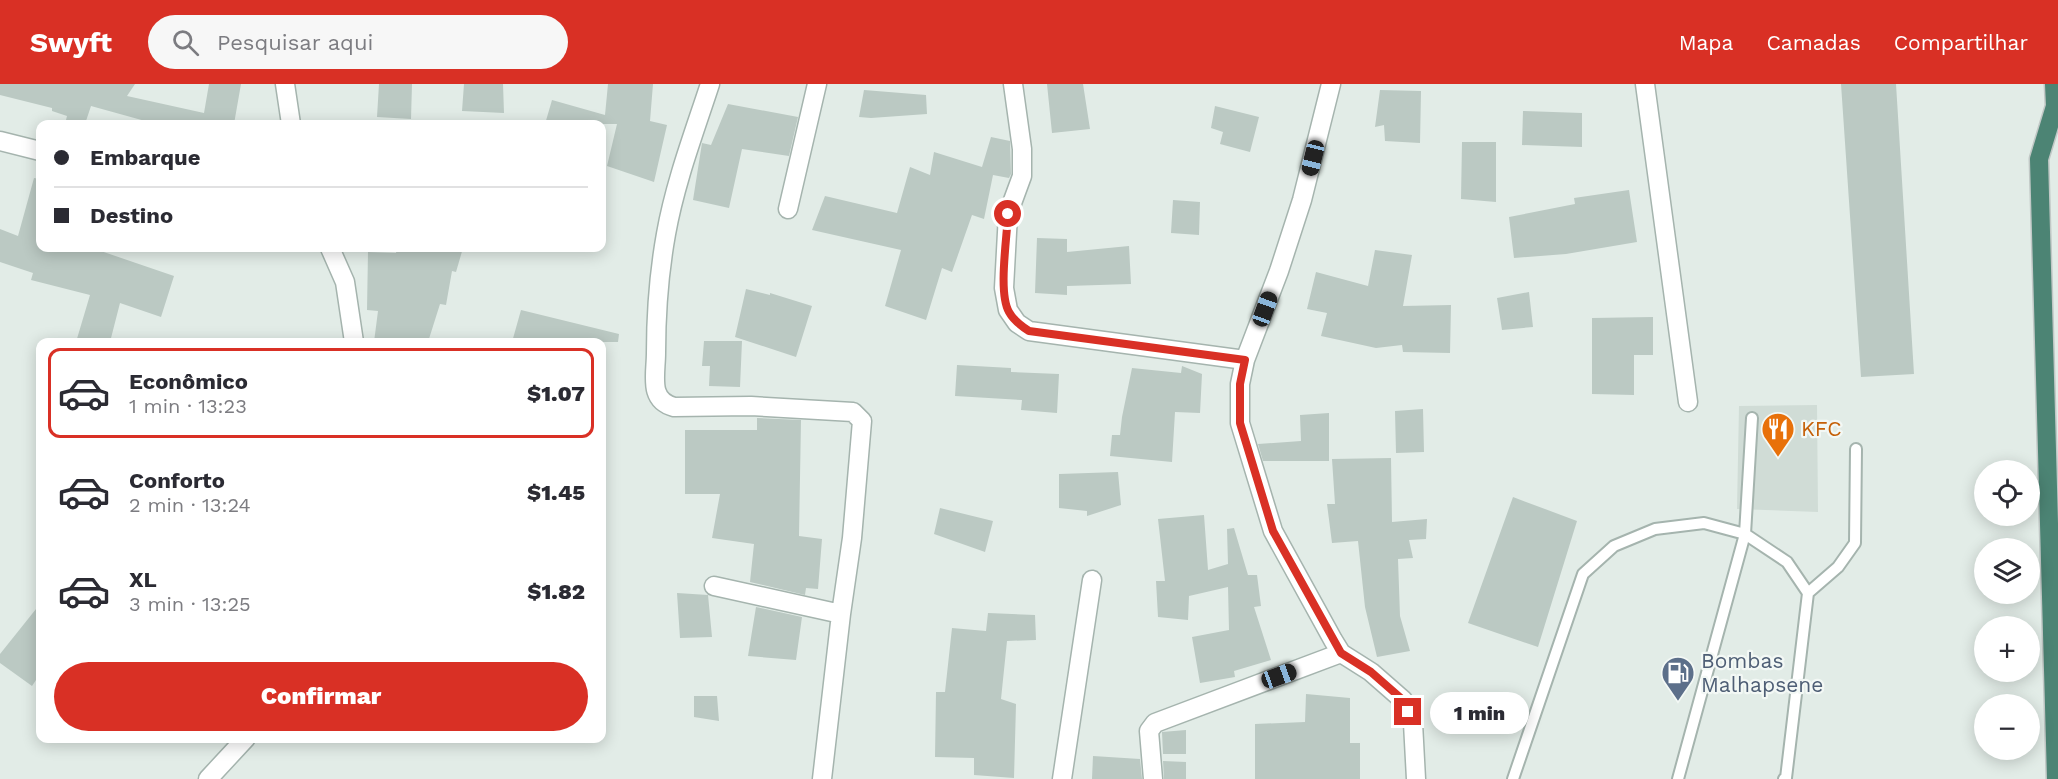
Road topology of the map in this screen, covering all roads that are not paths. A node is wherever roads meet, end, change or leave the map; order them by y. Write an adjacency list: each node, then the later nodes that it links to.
1 (285, 84): 9 (street)
2 (710, 84): 23 (street)
3 (817, 84): 12 (street)
4 (1013, 84): 15 (street)
5 (1331, 84): 15 (street)
6 (1645, 84): 16 (street)
7 (2054, 84): 8 (highway)
8 (2056, 111): 34 (highway)
9 (290, 120)
10 (0, 141): 11 (street)
11 (36, 150)
12 (788, 209)
13 (332, 252): 14 (street)
14 (353, 338)
15 (1245, 360): 24 (street)
16 (1689, 402)
17 (1752, 418): 19 (lane)
18 (1856, 449): 22 (lane)
19 (1745, 534): 22 (lane); 32 (lane); 33 (lane)
20 (1092, 580): 29 (street)
21 (714, 586): 23 (street)
22 (1808, 594): 26 (lane)
23 (841, 614): 28 (street)
24 (1341, 653): 30 (street); 31 (street)
25 (241, 743): 27 (street)
26 (1786, 778)
27 (208, 779)
28 (822, 779)
29 (1062, 779)
30 (1153, 779)
31 (1416, 779)
32 (1513, 779)
33 (1678, 779)
34 (2056, 779)

